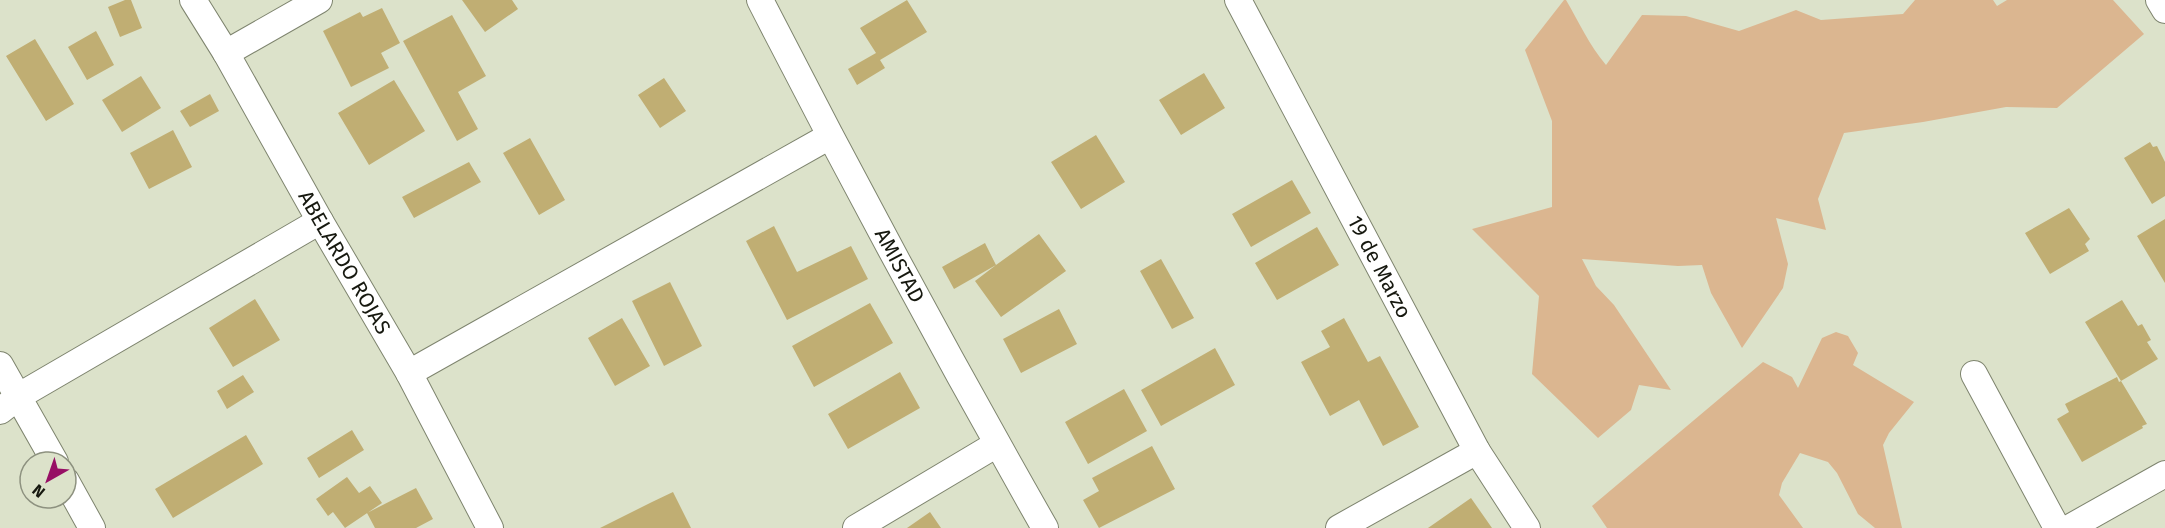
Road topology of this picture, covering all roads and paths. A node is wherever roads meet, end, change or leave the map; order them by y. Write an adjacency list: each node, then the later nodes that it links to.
1 (193, 0): 7 (street, ABELARDO ROJAS)
2 (319, 0): 7 (street)
3 (760, 0): 8 (street, AMISTAD)
4 (1238, 0): 16 (street, 19 de Marzo)
5 (2159, 0): 6 (street)
6 (2165, 10)
7 (226, 53): 9 (street, ABELARDO ROJAS)
8 (830, 136): 11 (street); 14 (street, AMISTAD)
9 (320, 221): 11 (street, ABELARDO ROJAS); 13 (street)
10 (0, 364): 13 (street)
11 (409, 373): 20 (street, ABELARDO ROJAS)
12 (1974, 374): 25 (street)
13 (9, 403): 15 (street)
14 (998, 444): 21 (street); 22 (street, AMISTAD)
15 (46, 450)
16 (1477, 451): 23 (street); 24 (street, 19 de Marzo)
17 (2165, 474): 26 (street)
18 (78, 503): 19 (street)
19 (92, 528)
20 (490, 528)
21 (856, 528)
22 (1045, 528)
23 (1339, 528)
24 (1527, 528)
25 (2058, 528)
26 (2069, 528)

